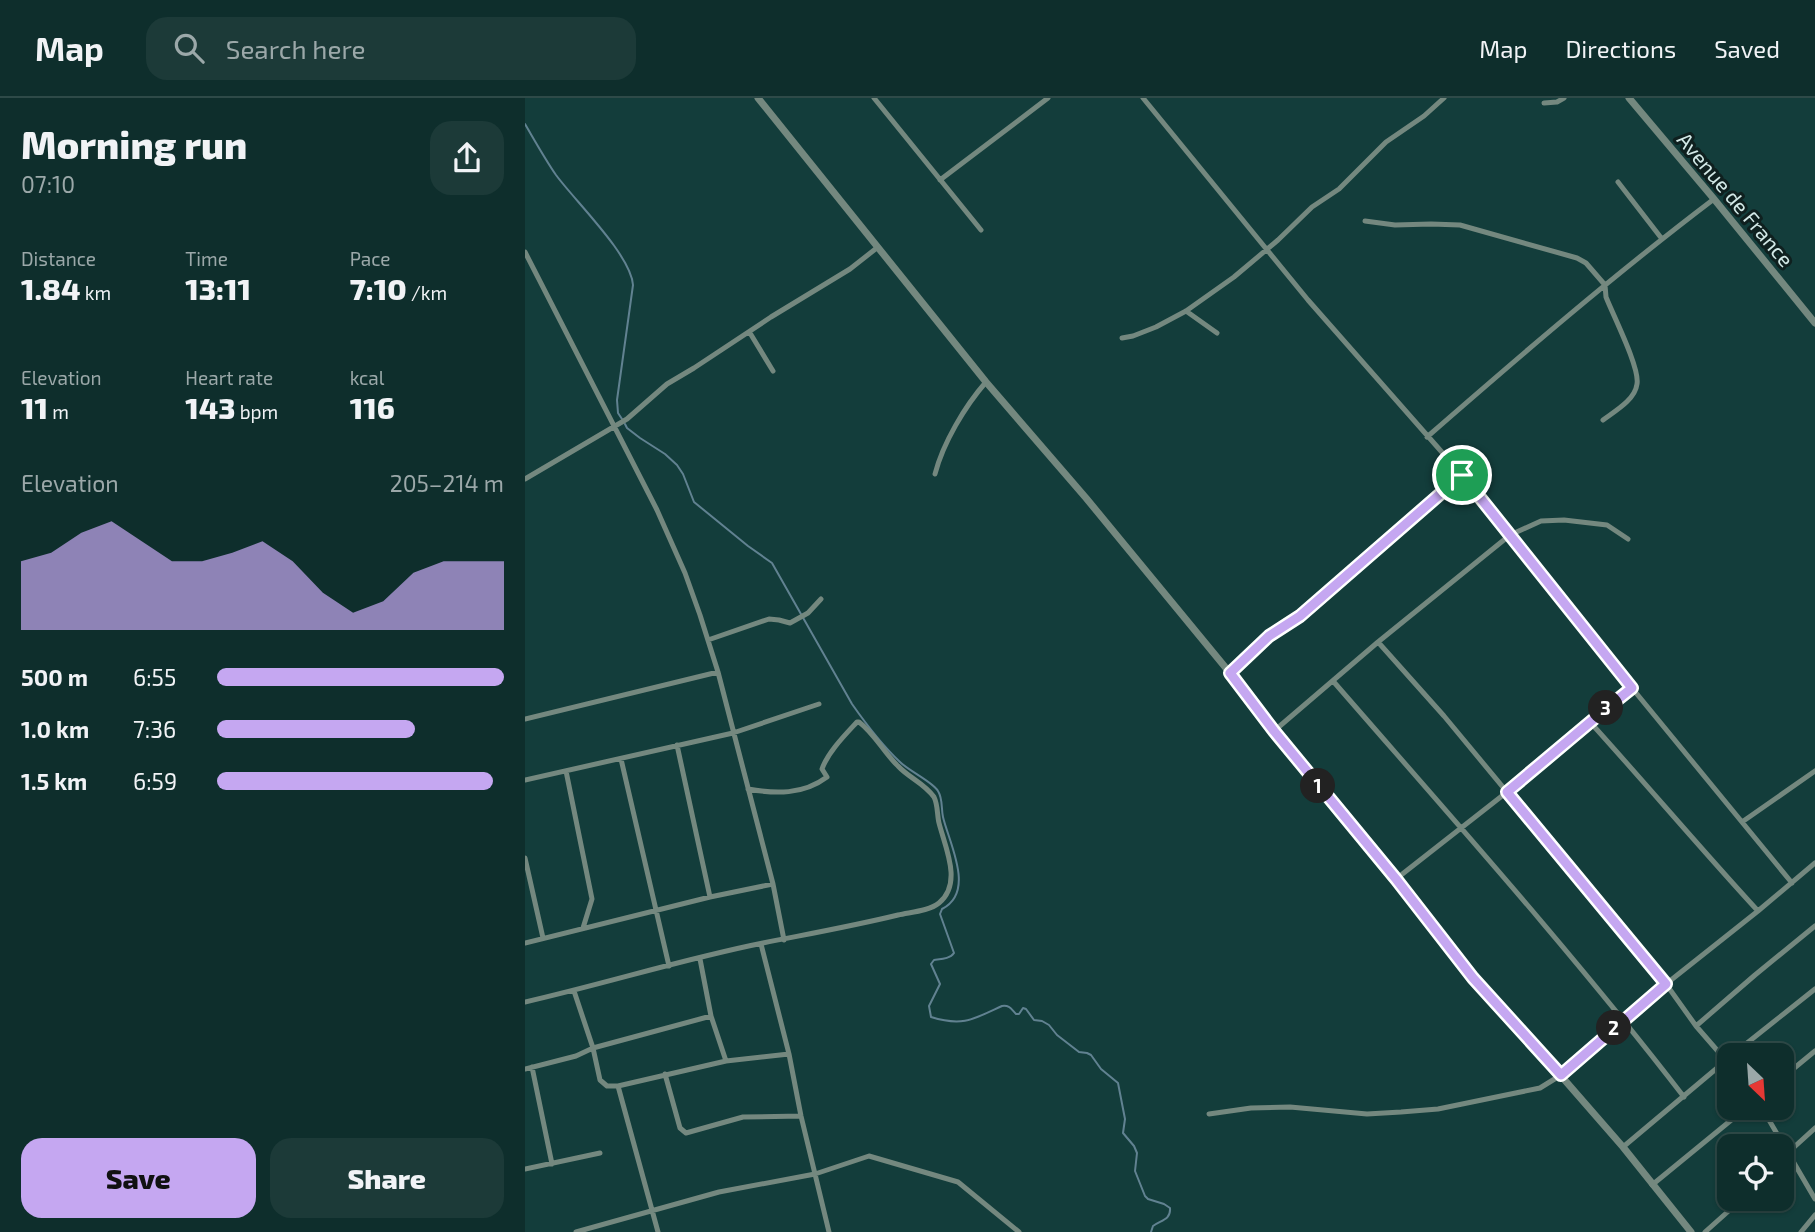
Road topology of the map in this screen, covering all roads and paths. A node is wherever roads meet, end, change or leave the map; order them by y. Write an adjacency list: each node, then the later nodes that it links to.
1 (758, 98): 15 (street)
2 (874, 98): 9 (street)
3 (1048, 98): 9 (street)
4 (1143, 98): 16 (street)
5 (1444, 98): 16 (street)
6 (1564, 98): 8 (street)
7 (1629, 98): 11 (street, Avenue de France)
8 (1544, 103)
9 (940, 180): 13 (street)
10 (1618, 183): 14 (street)
11 (1714, 199): 14 (street); 20 (street, Avenue de France)
12 (1366, 221): 18 (street)
13 (981, 230)
14 (1662, 239): 18 (street)
15 (878, 247): 21 (street); 25 (street)
16 (1266, 249): 19 (street); 28 (street)
17 (525, 252): 27 (street)
18 (1605, 285): 26 (street); 28 (street)
19 (1185, 311): 22 (street); 23 (street)
20 (1815, 323)
21 (750, 333): 24 (street); 27 (street)
22 (1217, 333)
23 (1122, 338)
24 (773, 371)
25 (986, 382): 29 (street); 38 (street)
26 (1603, 419)
27 (616, 425): 31 (street); 35 (street)
28 (1427, 437): 30 (street)
29 (935, 474)
30 (1462, 475): 32 (street); 38 (street)
31 (525, 479)
32 (1510, 534): 33 (street); 36 (street); 40 (street)
33 (1628, 539)
34 (821, 599): 35 (street)
35 (708, 640): 37 (street)
36 (1378, 642): 39 (street); 52 (street)
37 (718, 672): 42 (street); 45 (street)
38 (1230, 673): 44 (street)
39 (1333, 681): 44 (street); 54 (street)
40 (1632, 688): 43 (street); 53 (street)
41 (819, 704): 45 (street)
42 (525, 719)
43 (1590, 722): 52 (street); 62 (street)
44 (1274, 731): 57 (street)
45 (733, 733): 46 (street); 51 (street)
46 (677, 745): 47 (street); 60 (street)
47 (621, 759): 48 (street); 61 (street)
48 (566, 771): 50 (street); 64 (street)
49 (1815, 771): 53 (street)
50 (525, 780)
51 (748, 789): 59 (street); 66 (street)
52 (1507, 792): 54 (street); 71 (street)
53 (1742, 822): 58 (street)
54 (1461, 828): 57 (street); 76 (street)
55 (525, 858): 65 (street)
56 (1815, 863): 58 (street)
57 (1396, 879): 89 (street)
58 (1792, 883): 62 (street)
59 (773, 884): 60 (street); 66 (street)
60 (710, 897): 61 (street)
61 (657, 910): 64 (street); 70 (street)
62 (1758, 911): 71 (street)
63 (1815, 926): 77 (street)
64 (583, 928): 65 (street)
65 (543, 938): 67 (street)
66 (784, 940): 68 (street)
67 (525, 943)
68 (761, 944): 69 (street); 82 (street)
69 (700, 958): 70 (street); 75 (street)
70 (669, 966): 73 (street)
71 (1666, 984): 76 (street); 77 (street)
72 (1815, 989): 78 (street)
73 (574, 990): 74 (street); 80 (street)
74 (525, 1002)
75 (711, 1016): 80 (street); 83 (street)
76 (1624, 1019): 89 (street); 91 (street)
77 (1696, 1026): 79 (street)
78 (1749, 1043)
79 (1717, 1047)
80 (593, 1048): 84 (street); 90 (street)
81 (1815, 1051): 85 (street)
82 (789, 1054): 83 (street); 93 (street)
83 (726, 1061): 88 (street)
84 (533, 1067): 86 (street); 100 (street)
85 (1794, 1068)
86 (525, 1069)
87 (1717, 1069): 91 (street)
88 (665, 1074): 90 (street); 93 (street)
89 (1561, 1075): 92 (street); 96 (street)
90 (618, 1086): 105 (street)
91 (1684, 1097): 96 (street)
92 (1209, 1114)
93 (801, 1116): 102 (street)
94 (1732, 1120): 103 (street)
95 (1815, 1128): 97 (street)
96 (1623, 1147): 103 (street)
97 (1794, 1147)
98 (600, 1153): 100 (street)
99 (1794, 1163): 104 (street)
100 (552, 1164): 101 (street)
101 (525, 1169)
102 (815, 1174): 105 (street); 110 (street); 111 (street)
103 (1653, 1185): 112 (street)
104 (1815, 1199)
105 (653, 1211): 108 (street); 109 (street)
106 (1729, 1211): 113 (street)
107 (1815, 1215): 114 (street)
108 (576, 1232)
109 (658, 1232)
110 (829, 1232)
111 (1019, 1232)
112 (1692, 1232)
113 (1705, 1232)
114 (1801, 1232)

